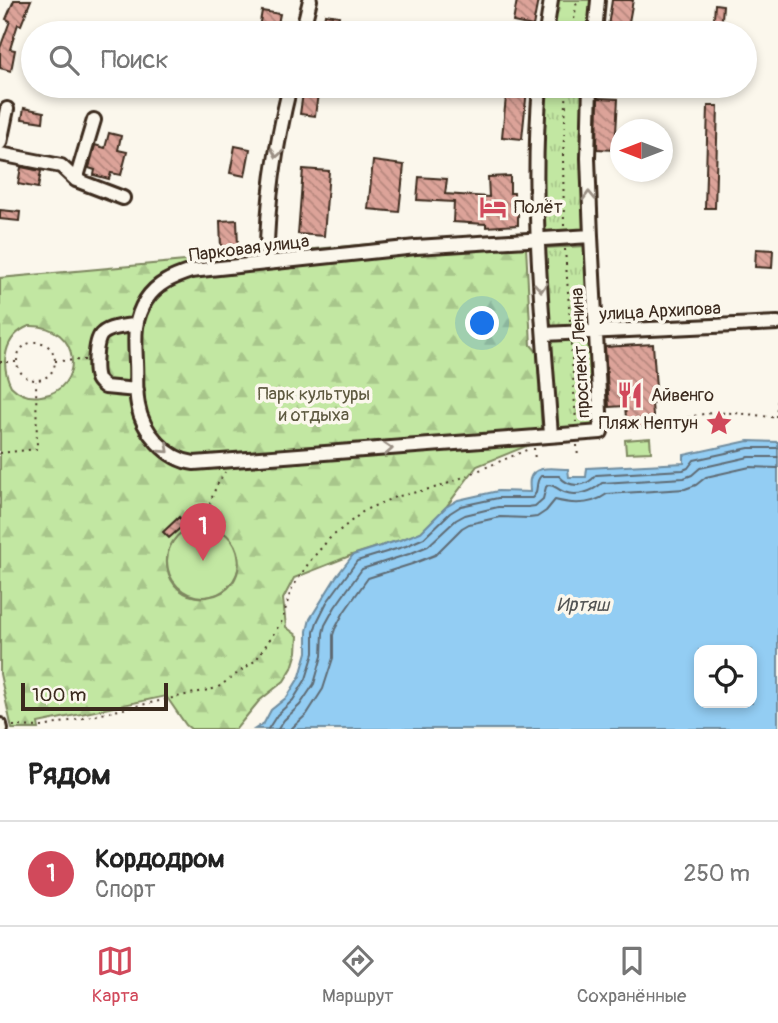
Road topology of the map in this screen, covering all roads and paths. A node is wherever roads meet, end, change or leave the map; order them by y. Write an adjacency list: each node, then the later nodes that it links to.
1 (310, 0): 5 (street)
2 (551, 0): 6 (street)
3 (577, 0): 7 (path)
4 (598, 0): 8 (street)
5 (305, 21)
6 (548, 21)
7 (574, 21)
8 (596, 21)
9 (288, 98): 22 (street, one-way to 22)
10 (539, 98): 21 (street, проспект Ленина)
11 (566, 98): 20 (path)
12 (590, 98): 19 (street, проспект Ленина, one-way to 12)
13 (7, 110): 15 (street)
14 (94, 120): 17 (street)
15 (0, 143)
16 (0, 154): 17 (street)
17 (76, 180): 18 (street)
18 (123, 198)
19 (591, 236): 20 (street); 25 (street, проспект Ленина)
20 (565, 237): 21 (street); 26 (path)
21 (538, 239): 22 (street, Парковая улица); 27 (street, проспект Ленина, one-way to 27)
22 (267, 263): 24 (street, Парковая улица)
23 (778, 323): 25 (street, улица Архипова)
24 (135, 325): 28 (street); 33 (street, Парковая улица)
25 (596, 332): 26 (street, улица Архипова); 37 (street, проспект Ленина)
26 (570, 333): 27 (street, улица Архипова); 37 (path)
27 (544, 334): 38 (street, проспект Ленина)
28 (96, 359): 29 (path); 33 (street)
29 (55, 361): 31 (path); 32 (path)
30 (0, 362): 31 (path)
31 (17, 362): 32 (path)
32 (36, 380): 39 (path)
33 (137, 390): 41 (street, Парковая улица, one-way to 41)
34 (778, 398): 35 (path)
35 (777, 418): 36 (path)
36 (671, 430)
37 (577, 433): 38 (street, проспект Ленина); 40 (path)
38 (551, 435): 41 (street, Парковая улица, one-way to 38)
39 (0, 453)
40 (578, 458)
41 (234, 460): 43 (path)
42 (535, 461): 45 (path)
43 (206, 525)
44 (4, 727): 45 (path)
45 (43, 728)

